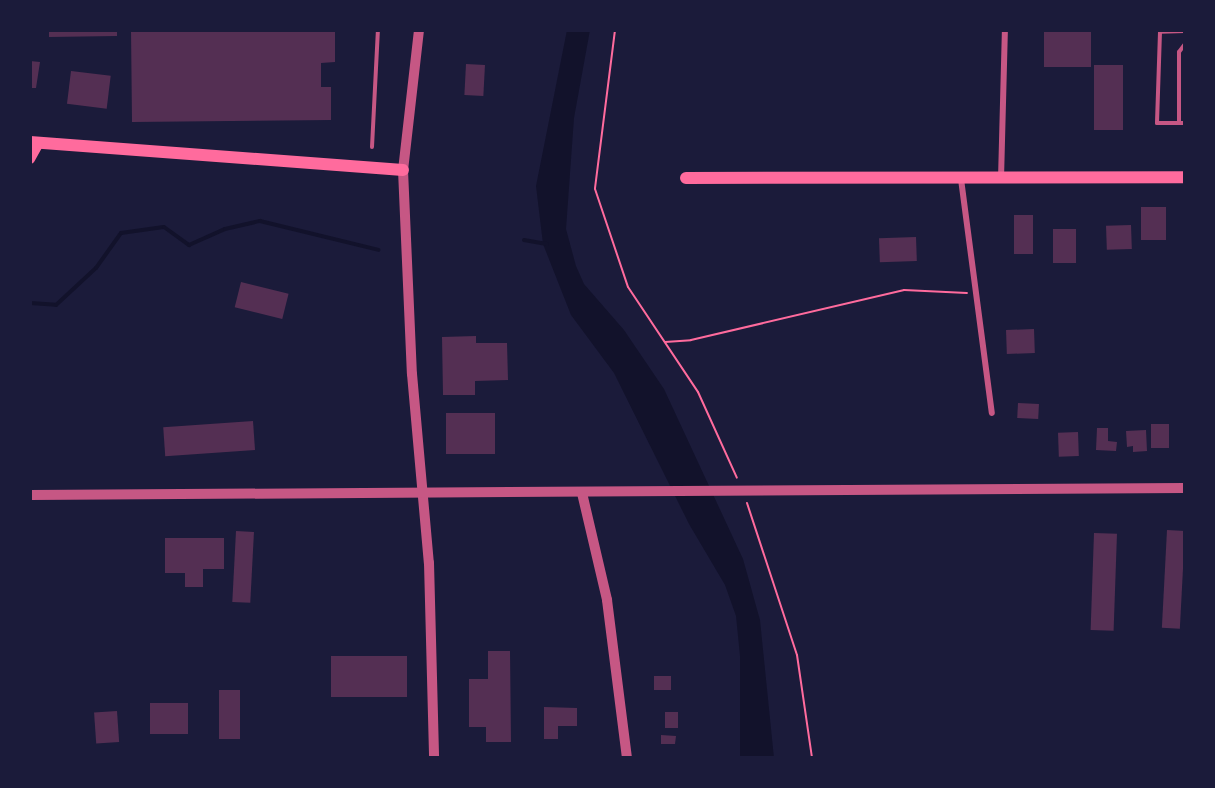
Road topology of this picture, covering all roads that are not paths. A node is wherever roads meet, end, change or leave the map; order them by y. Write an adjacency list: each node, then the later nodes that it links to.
1 (378, 30): 9 (lane)
2 (419, 30): 11 (street)
3 (1005, 30): 15 (street)
4 (1185, 31): 6 (lane)
5 (1185, 44): 6 (lane)
6 (1179, 123): 7 (lane)
7 (1185, 123)
8 (35, 143): 10 (main road); 11 (main road)
9 (372, 147)
10 (30, 159)
11 (403, 170): 20 (street)
12 (1185, 177): 15 (main road)
13 (686, 178): 14 (main road)
14 (961, 179): 15 (main road); 16 (street)
15 (1001, 179)
16 (992, 413)
17 (1185, 488): 18 (street)
18 (582, 493): 20 (street); 22 (street)
19 (30, 495): 20 (street)
20 (421, 495): 21 (street)
21 (434, 758)
22 (627, 758)

